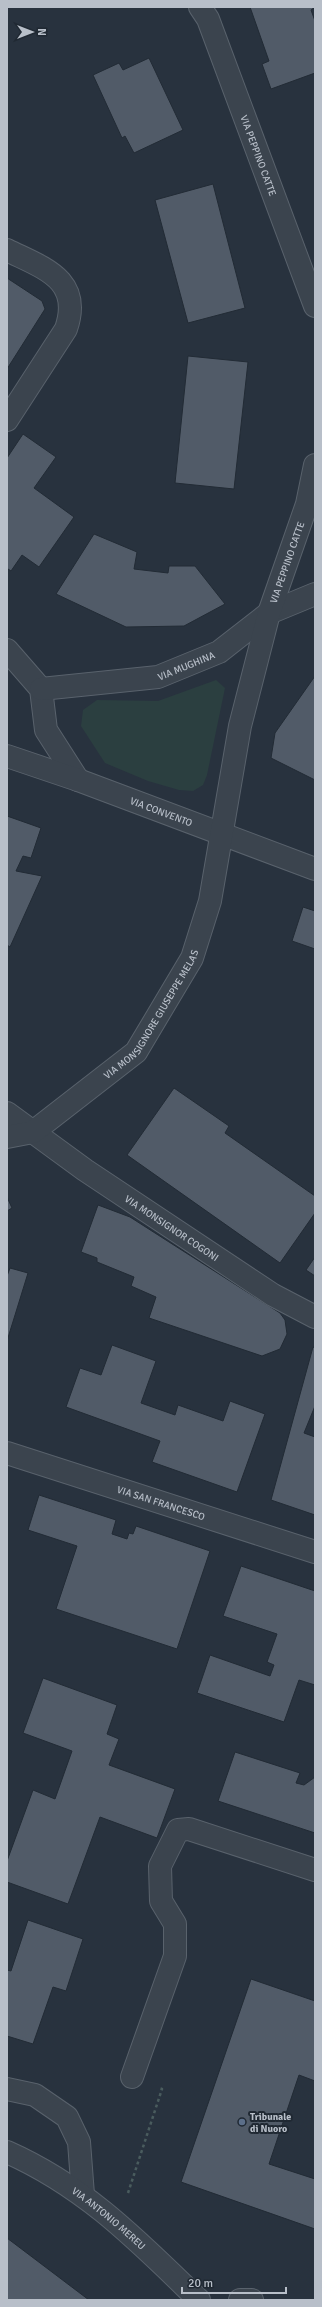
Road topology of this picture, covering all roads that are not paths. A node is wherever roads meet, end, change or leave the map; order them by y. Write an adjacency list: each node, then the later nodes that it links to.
1 (200, 7): 3 (street, VIA PEPPINO CATTE)
2 (7, 250): 4 (street)
3 (315, 306)
4 (7, 420)
5 (315, 465): 7 (street, VIA PEPPINO CATTE)
6 (315, 594): 7 (street, VIA MUGHINA)
7 (269, 613): 9 (street, VIA MUGHINA); 12 (street, VIA PEPPINO CATTE)
8 (7, 650): 9 (street)
9 (41, 689): 11 (street)
10 (7, 756): 11 (street, VIA CONVENTO)
11 (78, 780): 12 (street, VIA CONVENTO)
12 (222, 836): 13 (street, VIA CONVENTO); 15 (street, VIA MONSIGNORE GIUSEPPE MELAS)
13 (315, 869)
14 (7, 1113): 15 (street, VIA MONSIGNOR COGONI)
15 (33, 1132): 16 (street, VIA MONSIGNORE GIUSEPPE MELAS); 17 (street, VIA MONSIGNOR COGONI)
16 (7, 1137)
17 (315, 1317)
18 (7, 1453): 19 (street, VIA SAN FRANCESCO)
19 (315, 1552)
20 (315, 1870): 21 (street)
21 (132, 2077)
22 (7, 2089): 24 (street)
23 (7, 2152): 24 (street, VIA ANTONIO MEREU)
24 (83, 2195): 25 (street, VIA ANTONIO MEREU)
25 (199, 2300)
26 (240, 2300): 27 (street)
27 (252, 2300)

